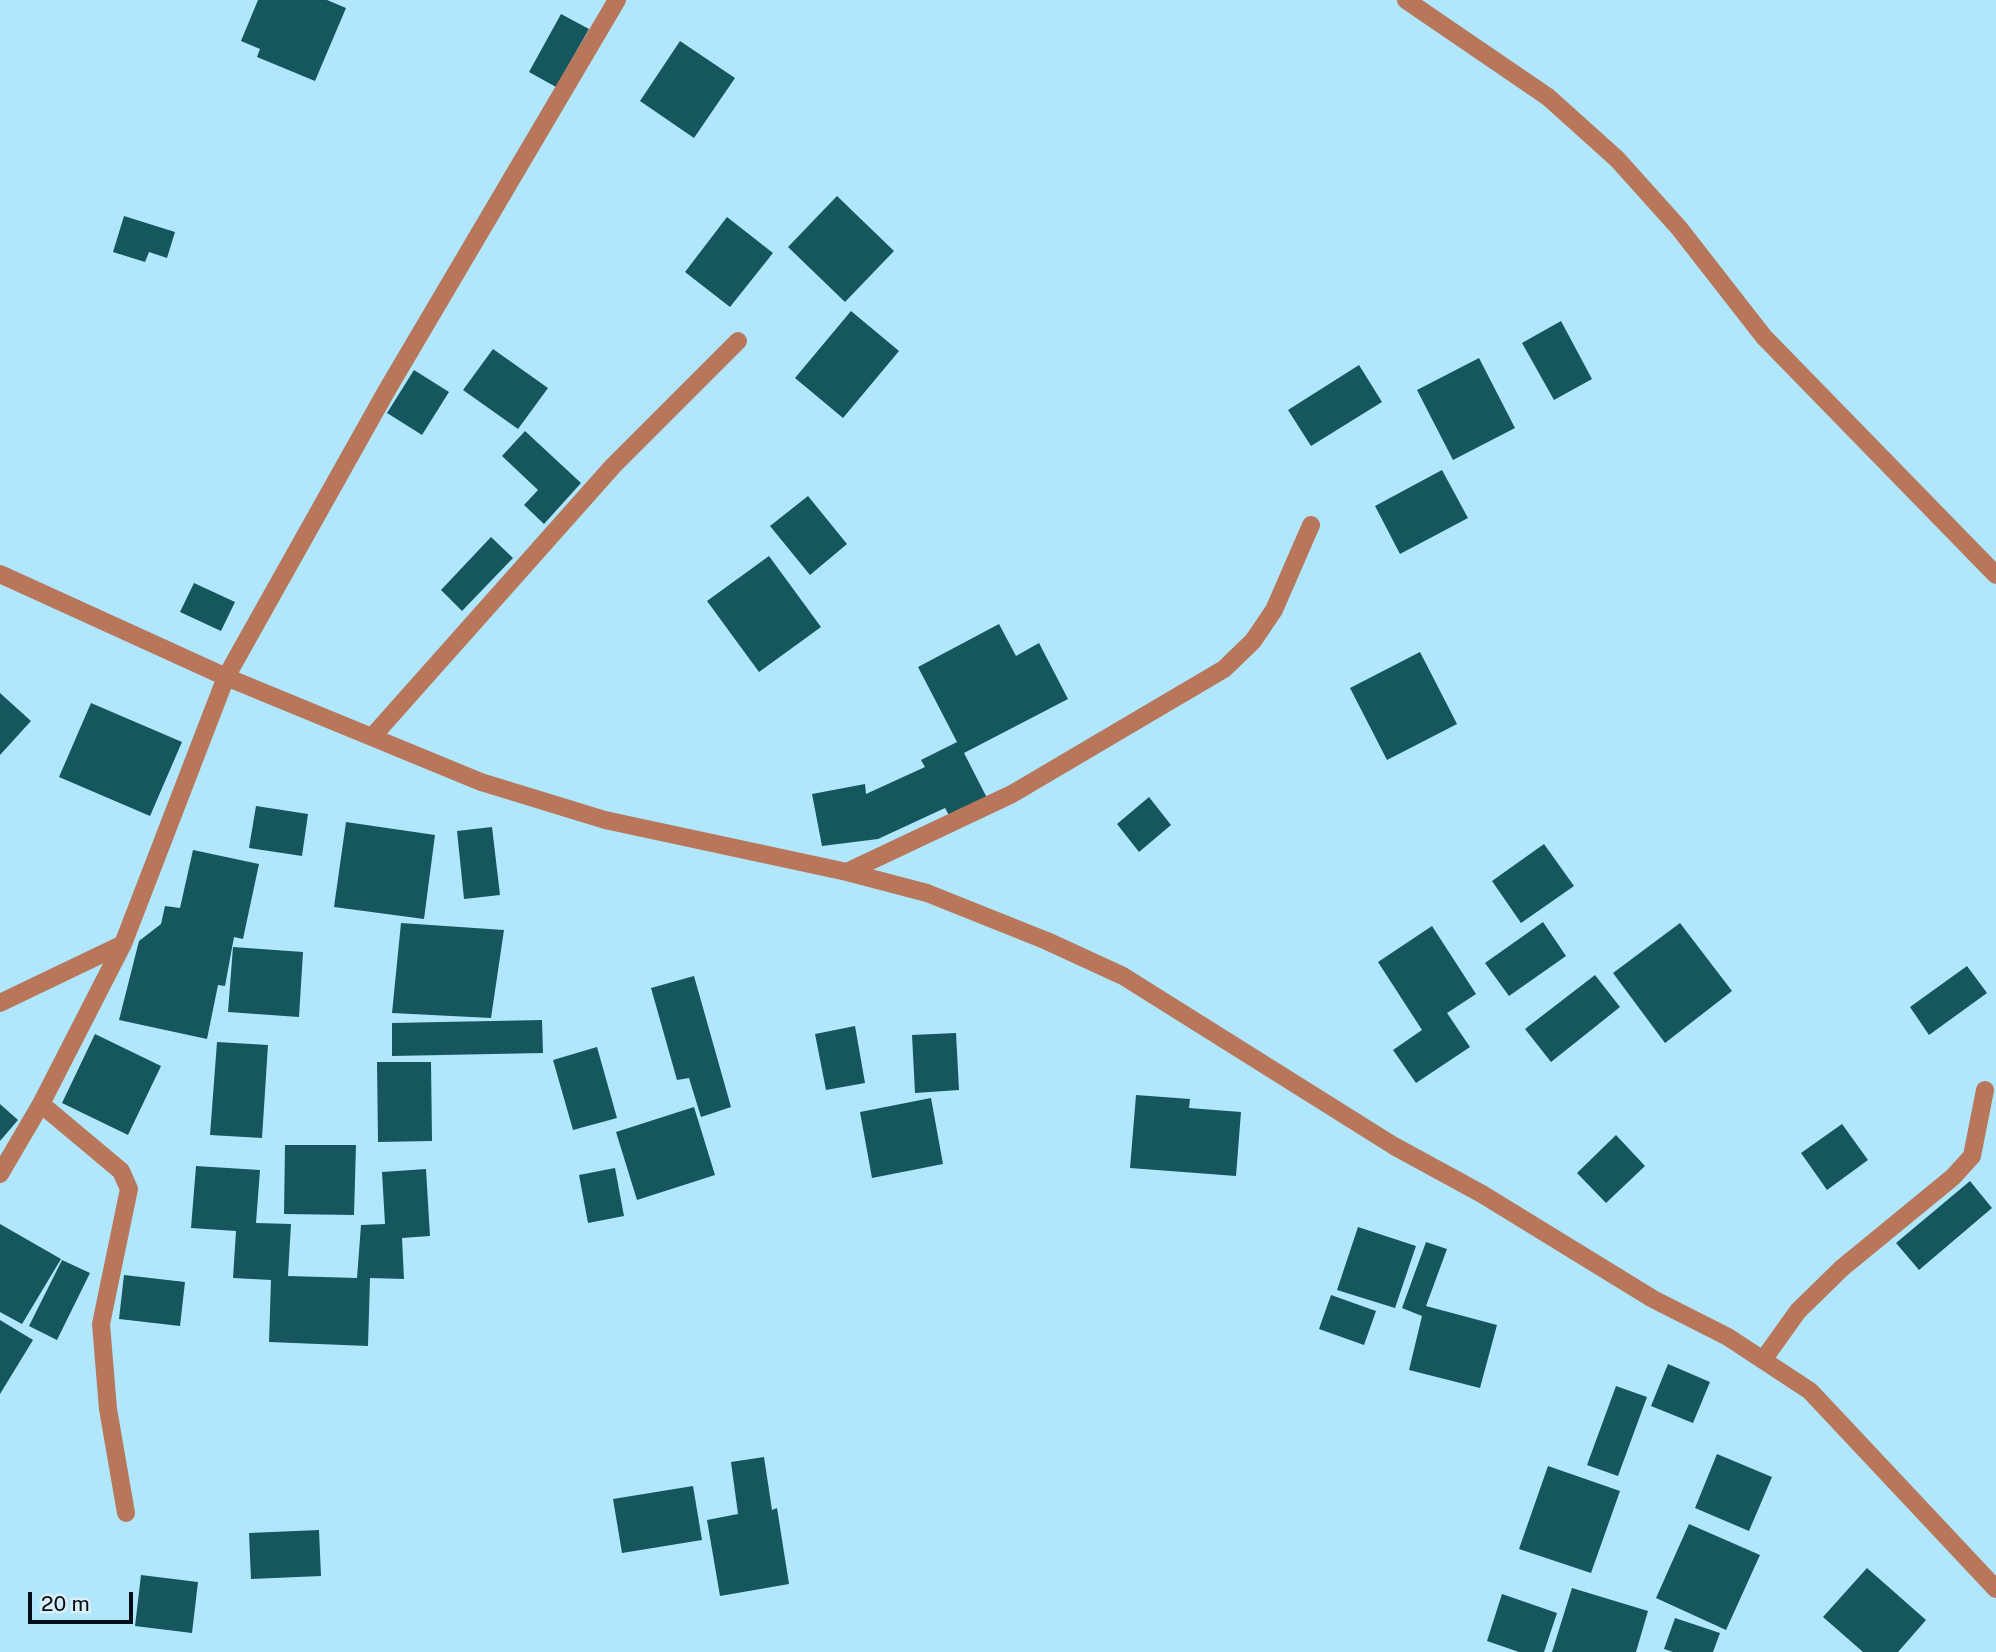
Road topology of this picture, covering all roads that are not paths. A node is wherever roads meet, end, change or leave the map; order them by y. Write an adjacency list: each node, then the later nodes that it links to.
1 (617, 0): 7 (street)
2 (1406, 0): 6 (street)
3 (738, 341): 8 (street)
4 (1311, 525): 9 (street)
5 (0, 573): 7 (street)
6 (1996, 575)
7 (226, 677): 8 (street); 10 (street)
8 (372, 737): 9 (street)
9 (847, 873): 15 (street)
10 (122, 944): 11 (street); 13 (street)
11 (0, 1003)
12 (1985, 1090): 15 (street)
13 (41, 1104): 14 (street); 16 (street)
14 (0, 1174)
15 (1763, 1360): 17 (street)
16 (126, 1513)
17 (1996, 1589)

